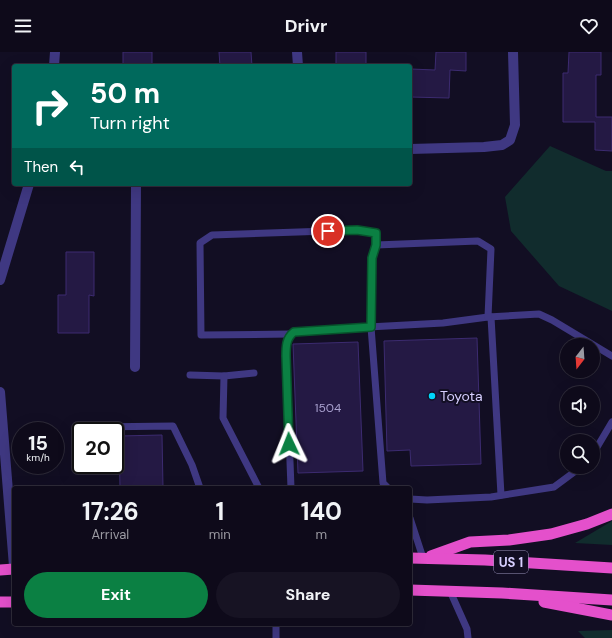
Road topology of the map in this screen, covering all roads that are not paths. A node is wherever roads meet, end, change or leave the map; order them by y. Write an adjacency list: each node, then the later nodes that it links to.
1 (55, 52): 4 (street)
2 (297, 52): 5 (street)
3 (513, 52): 6 (street)
4 (54, 64)
5 (298, 64)
6 (412, 149)
7 (28, 186): 10 (street)
8 (136, 186): 15 (street)
9 (376, 245): 11 (lane); 12 (lane); 13 (lane)
10 (0, 280)
11 (490, 317): 12 (lane); 14 (lane); 28 (lane)
12 (371, 327): 13 (lane); 27 (lane)
13 (290, 334): 26 (lane)
14 (612, 356)
15 (135, 367)
16 (254, 374): 18 (lane)
17 (190, 376): 18 (lane)
18 (224, 376): 25 (lane)
19 (0, 392): 32 (street)
20 (612, 422): 22 (lane)
21 (124, 427): 24 (lane)
22 (600, 442)
23 (572, 474): 28 (lane)
24 (199, 486)
25 (258, 486)
26 (290, 486)
27 (386, 486)
28 (501, 495): 29 (lane)
29 (412, 499)
30 (612, 514): 34 (highway)
31 (412, 524): 34 (lane)
32 (12, 541)
33 (412, 558): 34 (highway, US 1)
34 (423, 558): 35 (highway, US 1)
35 (612, 568)
36 (12, 569): 37 (highway)
37 (0, 570)
38 (412, 590): 39 (highway, US 1)
39 (450, 591): 40 (highway, US 1); 47 (lane)
40 (502, 593): 41 (highway, US 1); 44 (highway)
41 (612, 600)
42 (0, 602): 43 (highway)
43 (12, 602)
44 (612, 615)
45 (276, 626): 46 (lane)
46 (276, 638)
47 (468, 638)

